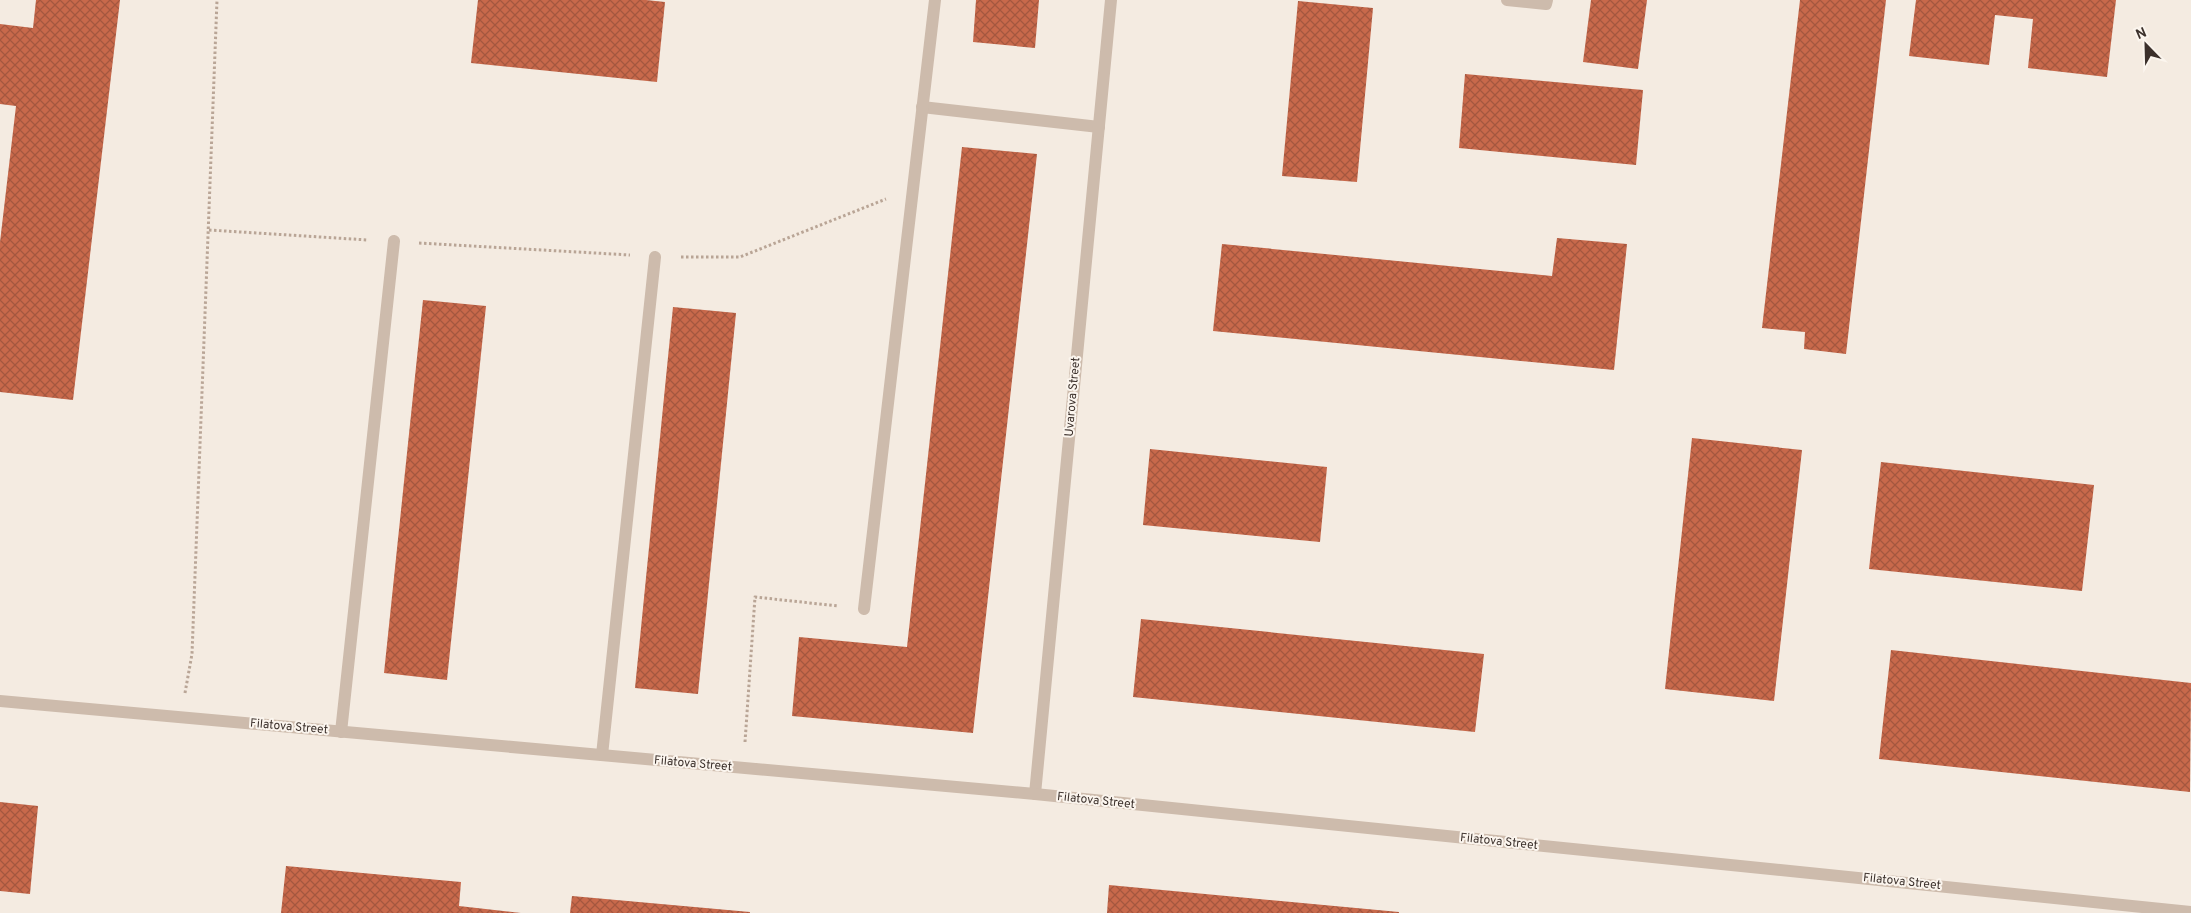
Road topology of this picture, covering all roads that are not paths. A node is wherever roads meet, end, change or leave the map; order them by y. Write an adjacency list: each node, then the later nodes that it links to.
1 (935, 0): 5 (street)
2 (1111, 0): 6 (street, Uvarova Street)
3 (1508, 0): 4 (street)
4 (1547, 0)
5 (922, 107): 6 (street); 9 (street)
6 (1098, 127): 13 (street, Uvarova Street)
7 (394, 241): 11 (street)
8 (655, 256): 12 (street)
9 (864, 609)
10 (0, 701): 11 (street, Filatova Street)
11 (341, 732): 12 (street, Filatova Street)
12 (602, 755): 13 (street, Filatova Street)
13 (1035, 794): 14 (street, Filatova Street)
14 (2191, 912)

